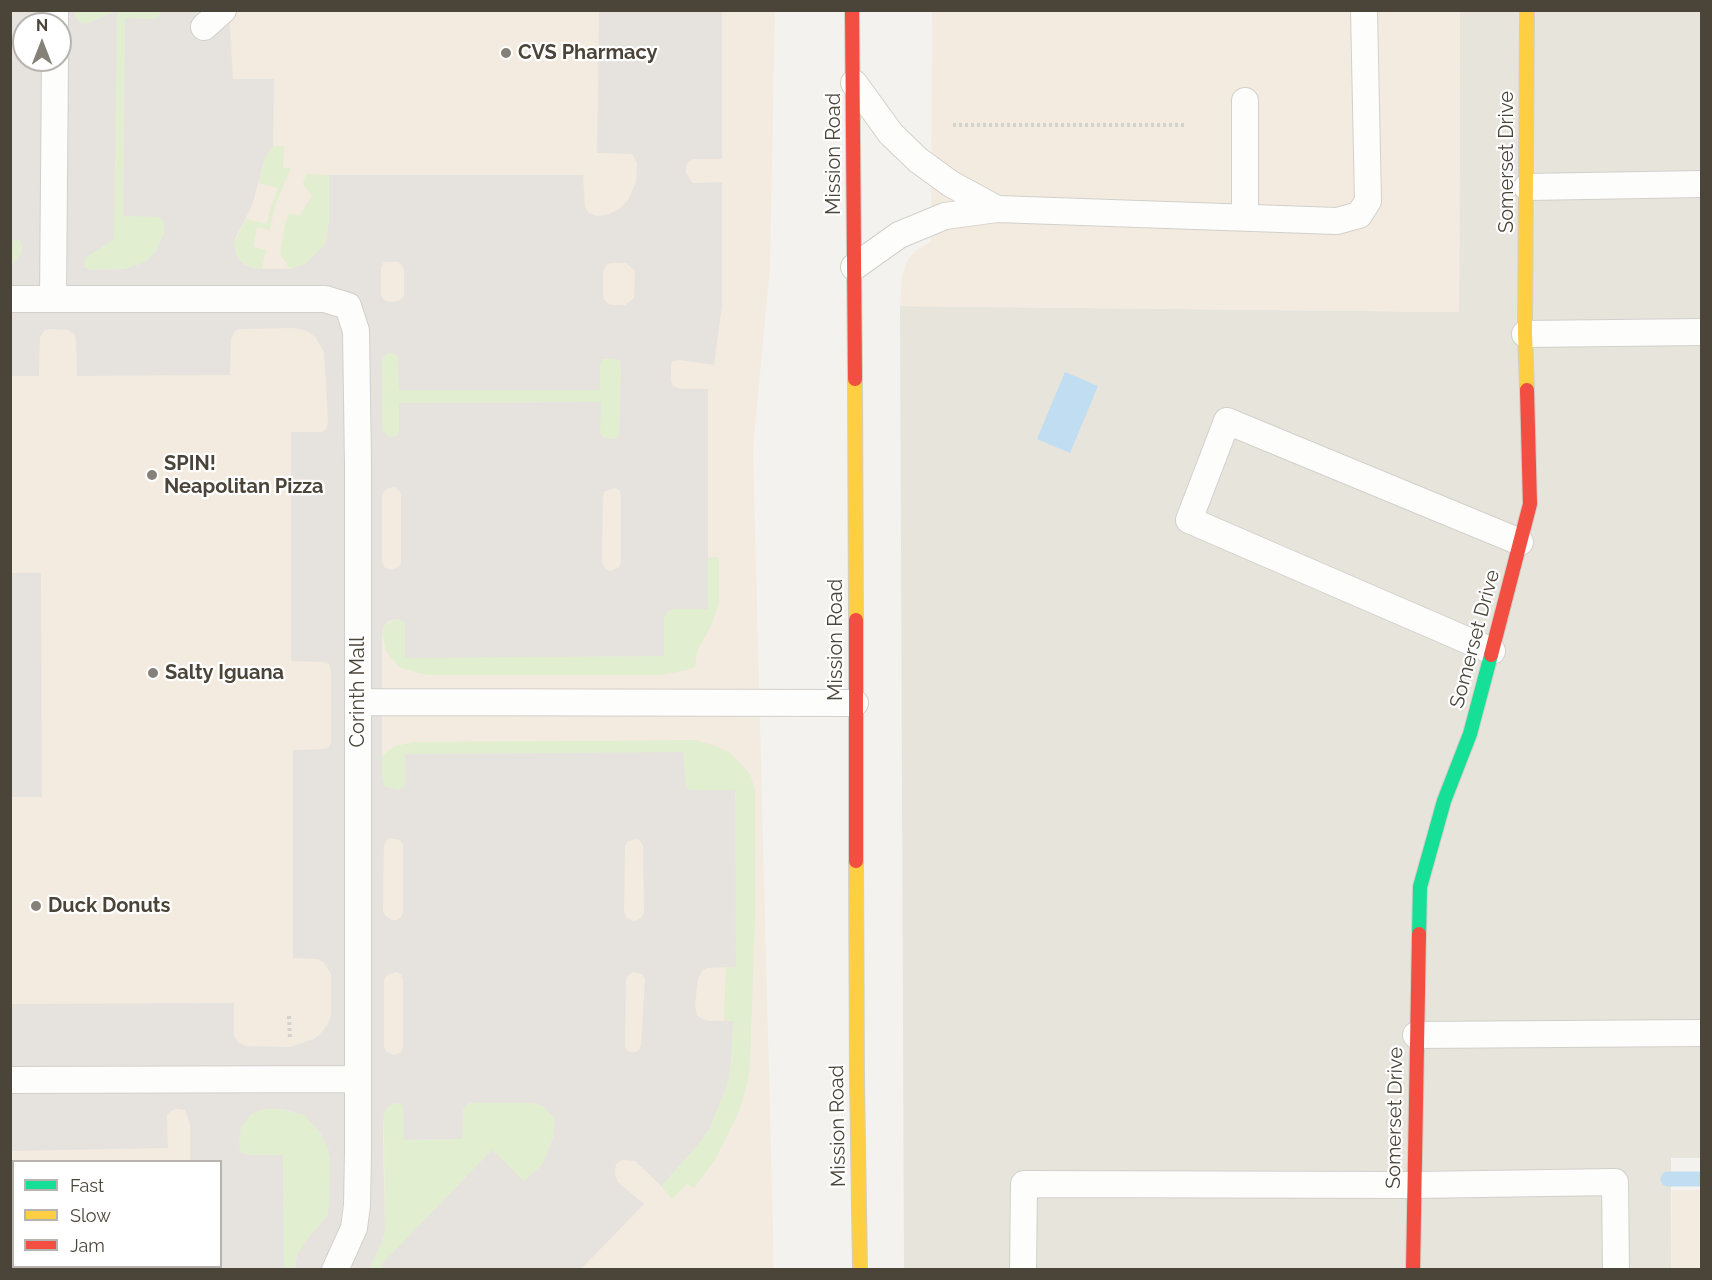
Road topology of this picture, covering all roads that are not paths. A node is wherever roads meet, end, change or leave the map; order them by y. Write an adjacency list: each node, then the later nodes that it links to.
1 (223, 10): 5 (lane)
2 (852, 10): 7 (street, Mission Road)
3 (1364, 10): 12 (lane)
4 (1527, 10): 10 (street, Somerset Drive)
5 (204, 27)
6 (55, 72): 15 (lane)
7 (854, 83): 11 (lane); 13 (street, Mission Road)
8 (1245, 101): 12 (lane)
9 (1701, 184): 10 (lane)
10 (1527, 187): 17 (street, Somerset Drive)
11 (997, 209): 12 (lane); 13 (lane)
12 (1245, 218)
13 (854, 267): 21 (street, Mission Road)
14 (10, 299): 15 (lane)
15 (53, 299): 20 (lane, Corinth Mall)
16 (1701, 332): 17 (lane)
17 (1525, 334): 18 (street, Somerset Drive)
18 (1520, 542): 19 (street, Somerset Drive); 19 (lane)
19 (1492, 651): 23 (street, Somerset Drive)
20 (358, 702): 21 (lane); 24 (lane, Corinth Mall)
21 (855, 703): 28 (street, Mission Road)
22 (1701, 1033): 23 (lane)
23 (1416, 1035): 26 (street, Somerset Drive)
24 (358, 1079): 25 (lane); 27 (lane, Corinth Mall)
25 (10, 1080)
26 (1414, 1185): 29 (lane); 30 (street, Somerset Drive); 31 (lane)
27 (335, 1269)
28 (860, 1269)
29 (1023, 1269)
30 (1413, 1269)
31 (1616, 1269)

